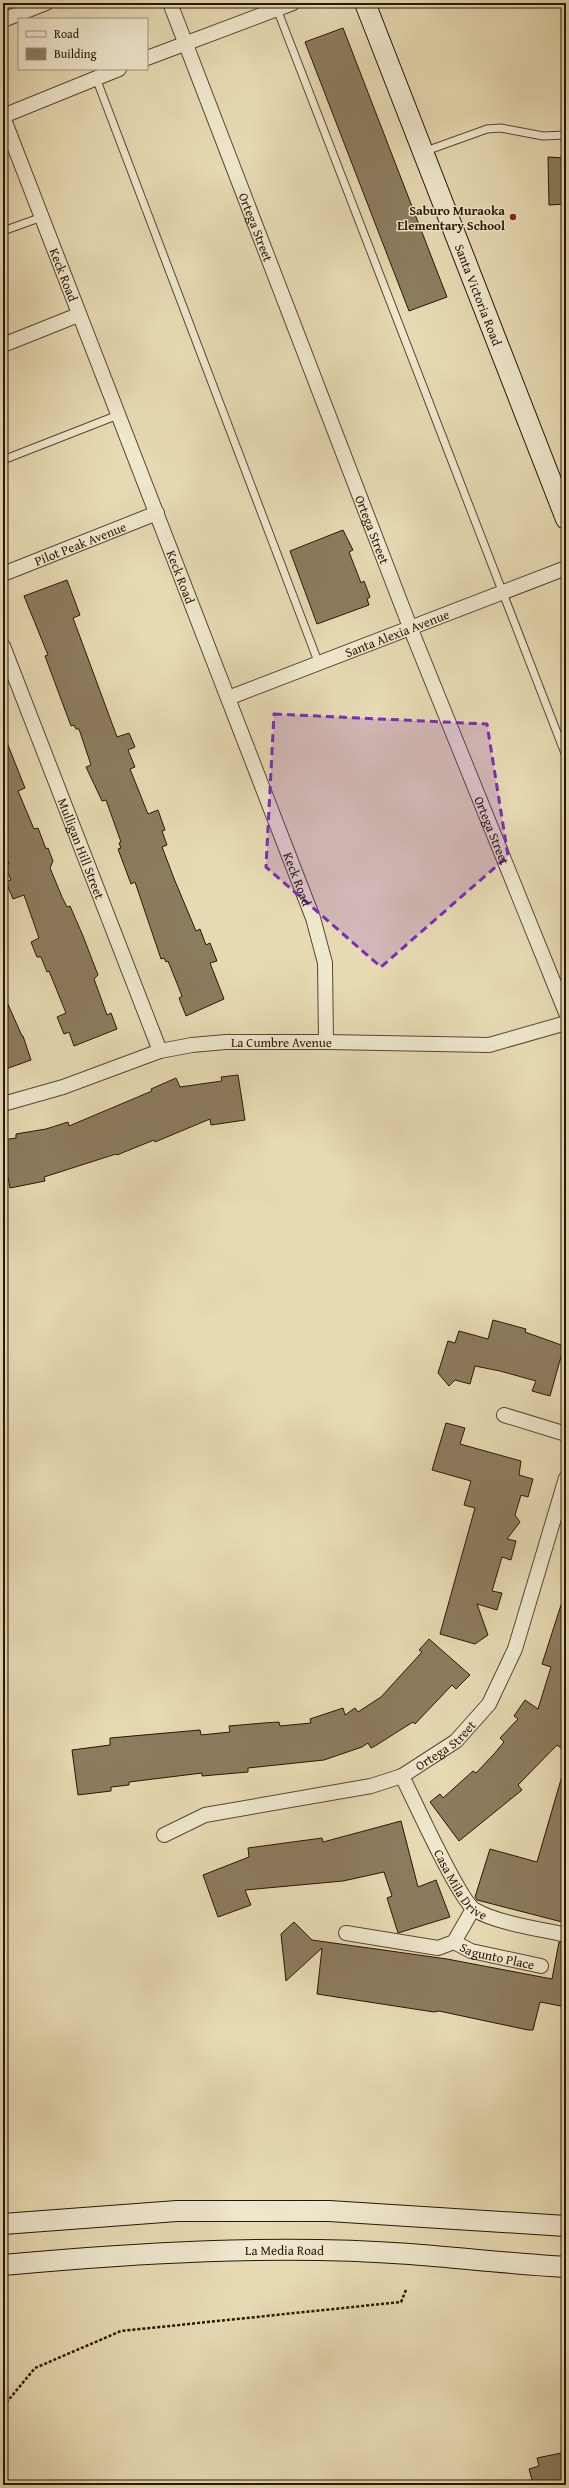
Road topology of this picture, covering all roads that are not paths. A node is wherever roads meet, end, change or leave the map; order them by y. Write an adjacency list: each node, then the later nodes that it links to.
1 (46, 3): 6 (street)
2 (170, 3): 7 (street, Ortega Street)
3 (293, 3): 5 (street)
4 (365, 3): 13 (main road, Santa Victoria Road)
5 (277, 9): 7 (street); 24 (lane)
6 (3, 20)
7 (186, 42): 8 (street); 25 (street, Ortega Street)
8 (148, 58)
9 (116, 70): 10 (street)
10 (96, 78): 11 (street); 27 (lane)
11 (3, 117): 14 (street, Keck Road)
12 (566, 135): 13 (lane)
13 (423, 152): 21 (main road, Santa Victoria Road)
14 (42, 217): 15 (lane); 16 (street, Keck Road)
15 (3, 231)
16 (78, 315): 17 (street); 18 (street, Keck Road)
17 (3, 344)
18 (118, 415): 19 (lane); 20 (street, Keck Road)
19 (3, 460)
20 (157, 513): 23 (street, Pilot Peak Avenue); 28 (street, Keck Road)
21 (566, 519)
22 (566, 568): 24 (street, Santa Alexia Avenue)
23 (3, 574)
24 (503, 592): 25 (street, Santa Alexia Avenue); 29 (lane)
25 (410, 627): 27 (street, Santa Alexia Avenue); 30 (street, Ortega Street)
26 (3, 646): 33 (street, Mulligan Hill Street)
27 (319, 664): 28 (street, Santa Alexia Avenue)
28 (228, 698): 32 (street, Keck Road)
29 (566, 756)
30 (566, 1013)
31 (566, 1023): 32 (street, La Cumbre Avenue)
32 (326, 1042): 33 (street, La Cumbre Avenue)
33 (160, 1051): 34 (street, La Cumbre Avenue)
34 (3, 1104)
35 (504, 1415): 36 (street)
36 (566, 1434)
37 (566, 1478): 38 (street, Ortega Street)
38 (402, 1776): 39 (street, Ortega Street); 40 (street, Casa Mila Drive)
39 (164, 1835)
40 (473, 1910): 42 (street, Casa Mila Drive); 43 (street)
41 (346, 1933): 43 (street)
42 (566, 1935)
43 (454, 1942): 44 (street, Sagunto Place)
44 (541, 1966)
45 (3, 2224): 46 (main road)
46 (566, 2226)
47 (3, 2265): 48 (main road, La Media Road)
48 (566, 2267)

